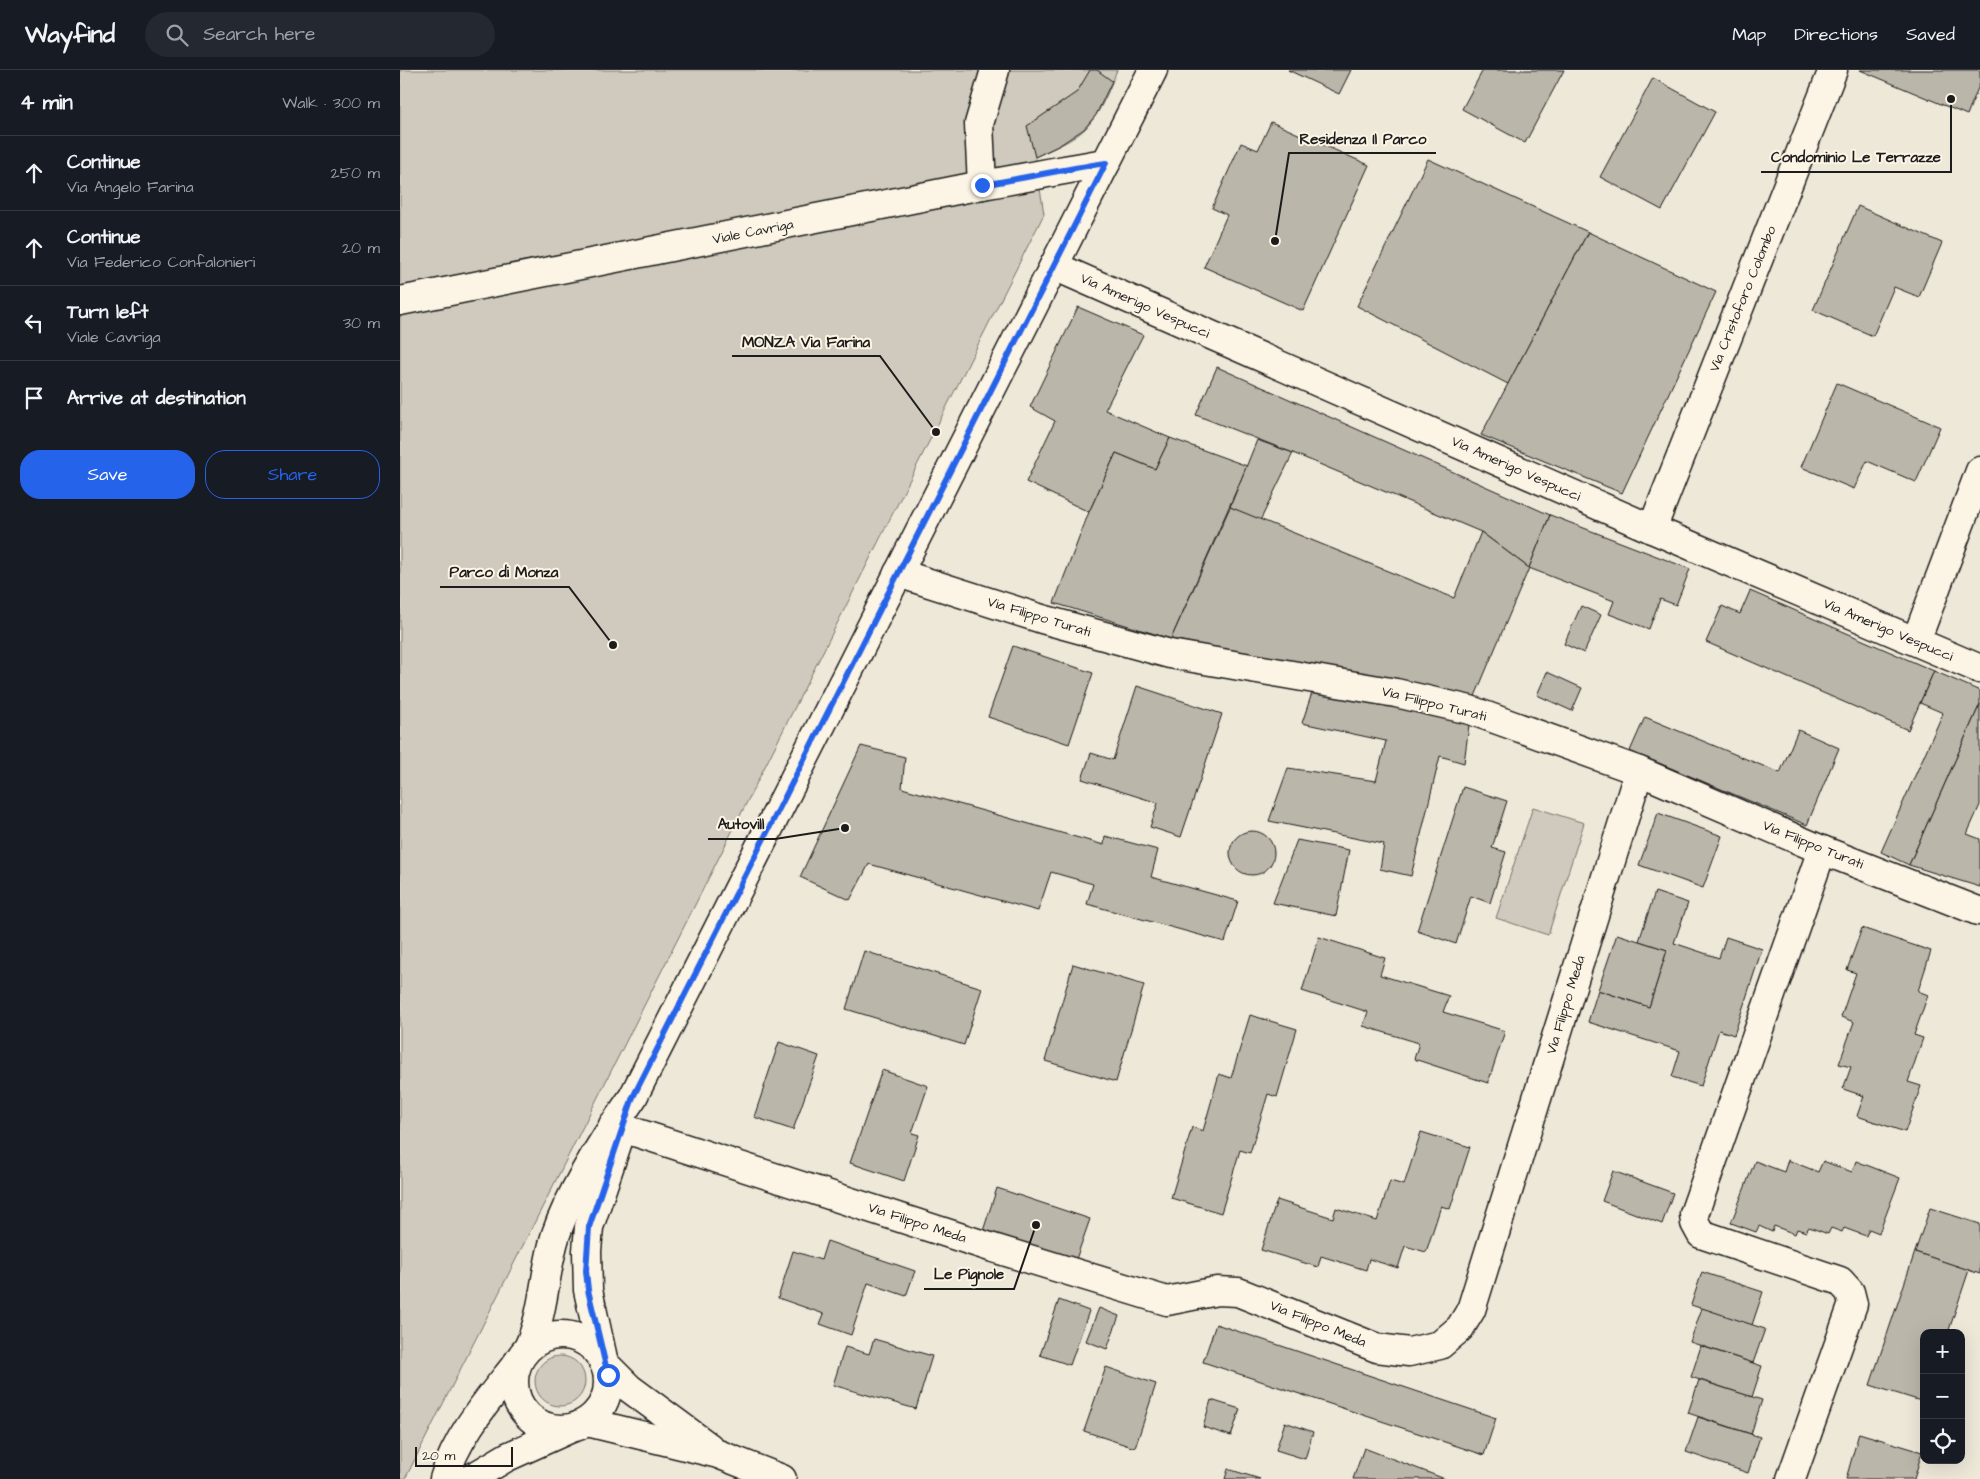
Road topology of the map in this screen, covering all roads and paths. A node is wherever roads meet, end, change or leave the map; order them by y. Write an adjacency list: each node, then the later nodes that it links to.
1 (995, 70): 5 (street)
2 (1153, 70): 4 (street)
3 (1833, 70): 9 (street, Via Cristoforo Colombo)
4 (1106, 163): 5 (street, Viale Cavriga); 6 (street)
5 (982, 185): 7 (street, Viale Cavriga)
6 (1054, 266): 9 (street, Via Amerigo Vespucci); 10 (street)
7 (400, 301)
8 (1980, 471): 11 (street)
9 (1652, 529): 11 (street, Via Amerigo Vespucci)
10 (898, 573): 13 (street, Via Filippo Turati); 16 (street)
11 (1916, 641): 12 (street, Via Amerigo Vespucci)
12 (1980, 669)
13 (1639, 772): 14 (street, Via Filippo Turati); 16 (street, Via Filippo Meda)
14 (1822, 850): 15 (street, Via Filippo Turati); 24 (street)
15 (1978, 911)
16 (618, 1127): 17 (street); 18 (street)
17 (524, 1354): 18 (street); 19 (street); 21 (street)
18 (604, 1363): 19 (street); 20 (street)
19 (578, 1425): 20 (street); 22 (street)
20 (718, 1454): 23 (street)
21 (444, 1479)
22 (470, 1479)
23 (782, 1479)
24 (1791, 1479)

